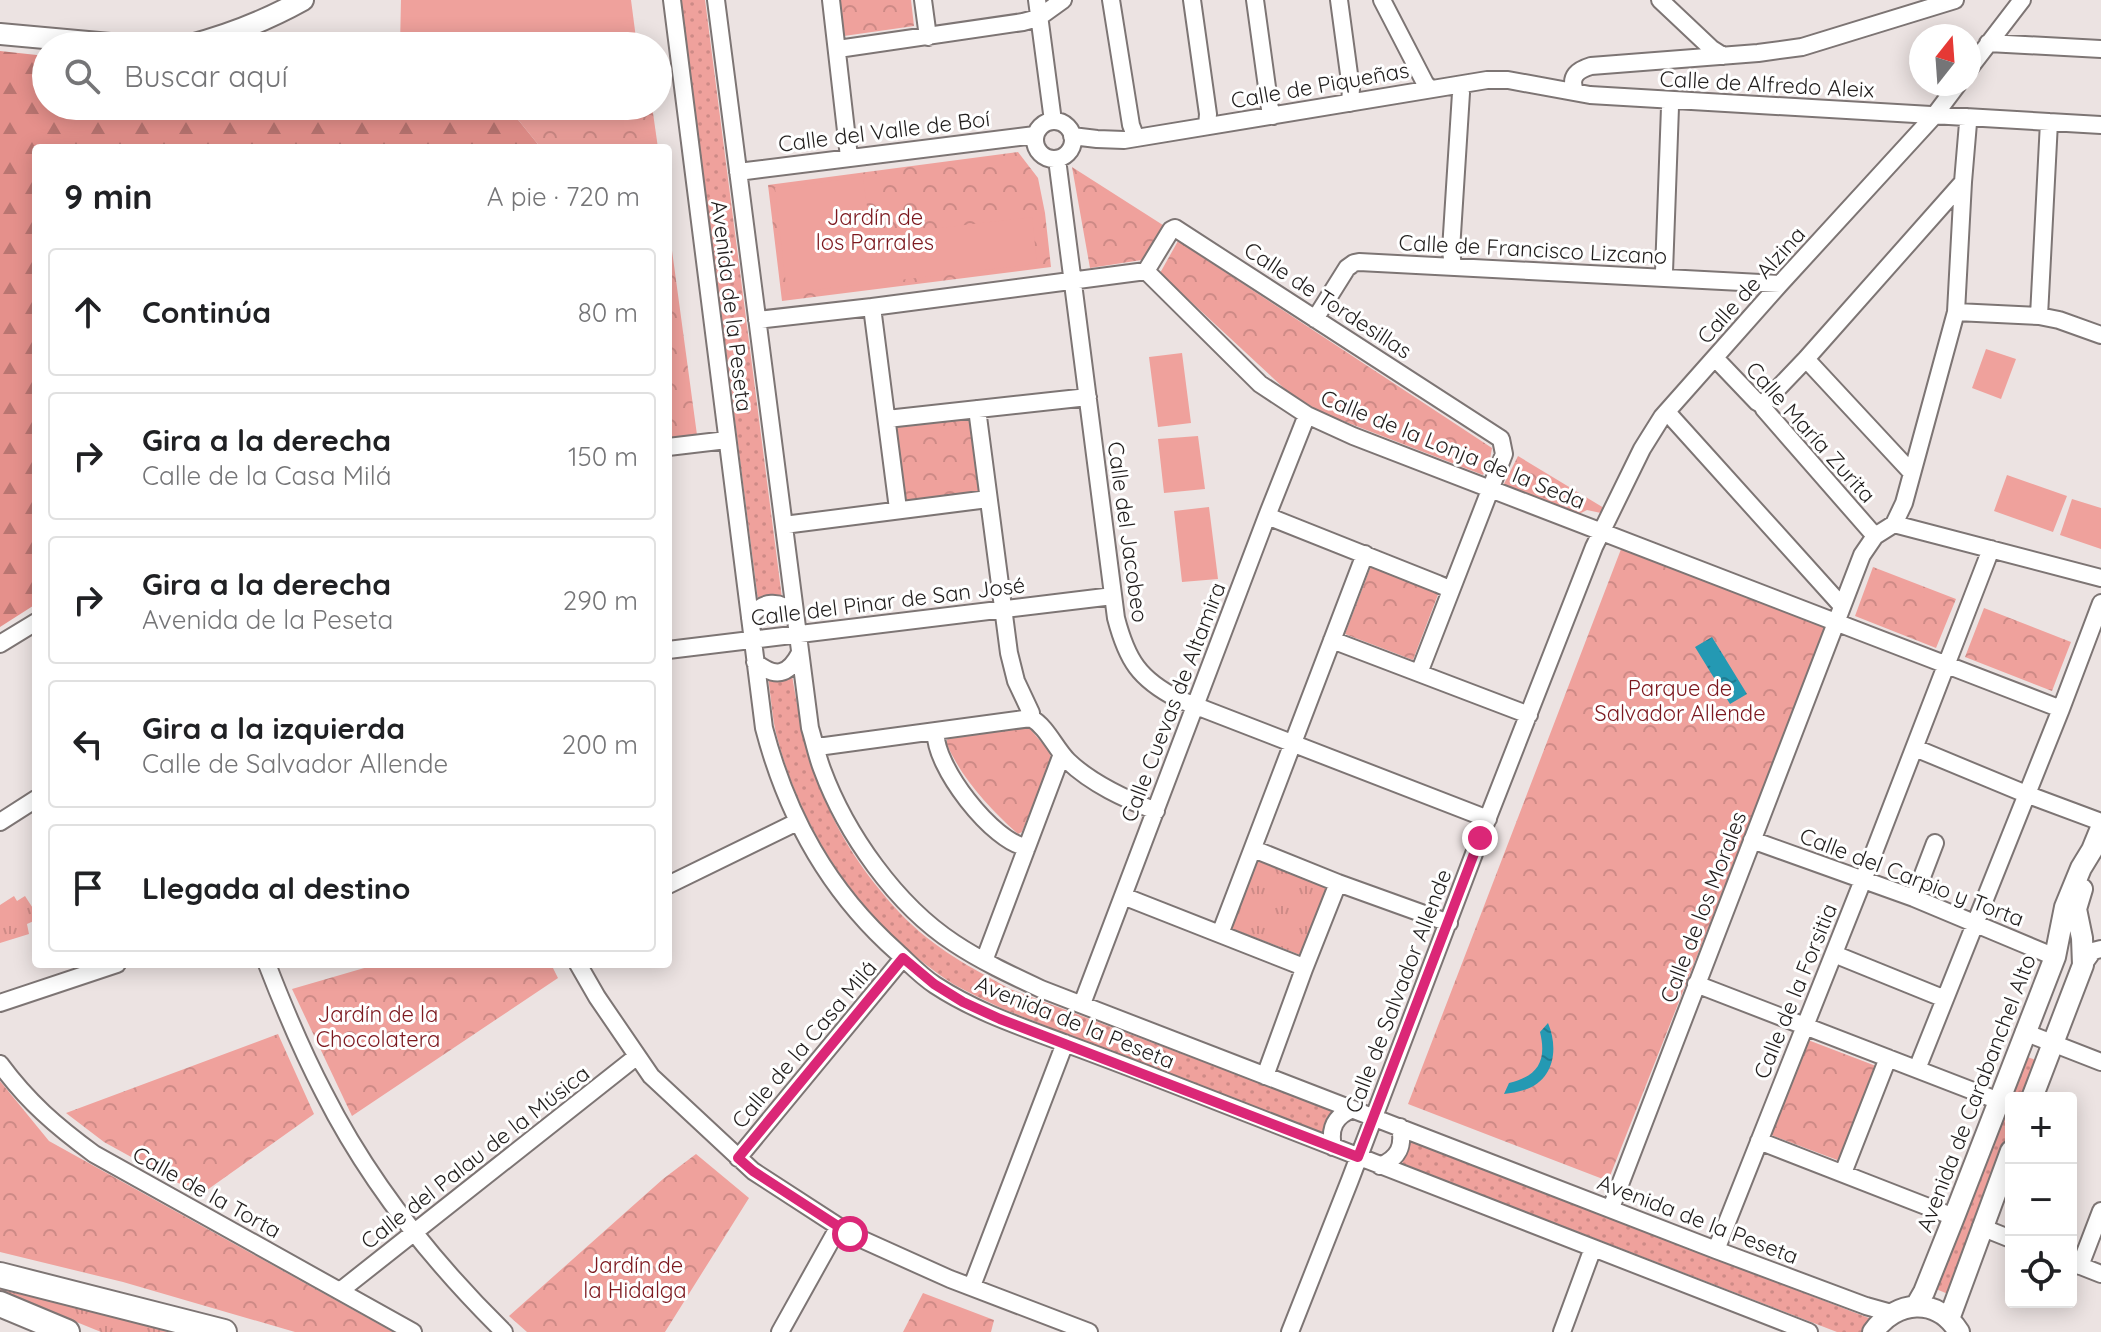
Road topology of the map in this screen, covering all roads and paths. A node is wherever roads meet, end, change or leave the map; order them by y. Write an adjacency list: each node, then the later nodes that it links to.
1 (276, 0): 18 (main road)
2 (303, 0): 18 (main road)
3 (672, 0): 67 (street, Avenida de la Peseta)
4 (716, 0): 46 (street, Avenida de la Peseta)
5 (831, 0): 24 (street)
6 (923, 0): 22 (street)
7 (1037, 0): 17 (street)
8 (1063, 0): 17 (street)
9 (1111, 0): 43 (street)
10 (1192, 0): 40 (street)
11 (1255, 0): 34 (street)
12 (1339, 0): 33 (street)
13 (1382, 0): 29 (street)
14 (1660, 0): 27 (street)
15 (1955, 0): 27 (street)
16 (2022, 0): 23 (street)
17 (1038, 18): 22 (street); 37 (street)
18 (244, 27): 19 (main road)
19 (229, 32)
20 (0, 34): 21 (main road)
21 (32, 37)
22 (928, 37): 24 (street)
23 (1988, 43): 25 (street); 26 (street)
24 (838, 49): 44 (street)
25 (2101, 49)
26 (1981, 53)
27 (1723, 56): 30 (street)
28 (1458, 85): 29 (street, Calle de Piqueñas); 30 (street, Calle de Piqueñas); 48 (street)
29 (1430, 89): 33 (street, Calle de Piqueñas)
30 (1575, 91): 32 (street, Calle de Alfredo Aleix)
31 (1949, 96): 35 (street, Calle de Alzina)
32 (1668, 101): 35 (street, Calle de Alfredo Aleix); 50 (street)
33 (1350, 103): 34 (street, Calle de Piqueñas)
34 (1273, 116): 40 (street, Calle de Piqueñas)
35 (1934, 116): 36 (street, Calle de Alfredo Aleix); 52 (street, Calle de Alzina)
36 (1967, 117): 38 (street, Calle de Alfredo Aleix); 47 (street)
37 (1053, 121): 41 (street); 42 (street)
38 (2049, 122): 39 (street, Calle de Alfredo Aleix); 55 (street)
39 (2101, 125)
40 (1207, 126): 43 (street, Calle de Piqueñas)
41 (1035, 135): 44 (street, Calle del Valle de Boí); 45 (street)
42 (1072, 136): 43 (street, Calle de Piqueñas); 45 (street)
43 (1136, 138)
44 (849, 157): 46 (street, Calle del Valle de Boí)
45 (1057, 159): 51 (street, Calle del Jacobeo)
46 (738, 172): 57 (street, Avenida de la Peseta)
47 (1963, 182): 54 (street); 60 (street)
48 (1453, 267): 50 (street, Calle de Francisco Lizcano); 56 (street, Calle de Francisco Lizcano)
49 (1146, 271): 51 (street); 56 (street, Calle de Tordesillas); 65 (street, Calle de la Lonja de la Seda)
50 (1665, 277): 52 (street, Calle de Francisco Lizcano)
51 (1072, 281): 53 (street); 61 (street, Calle del Jacobeo)
52 (1780, 284): 59 (street, Calle de Alzina)
53 (872, 307): 57 (street); 66 (street)
54 (1956, 312): 55 (street); 69 (street)
55 (2039, 316): 58 (street)
56 (1315, 319): 70 (street, Calle de Tordesillas)
57 (757, 320): 75 (street, Avenida de la Peseta)
58 (2101, 335)
59 (1715, 358): 62 (street, Calle María Zurita); 64 (street, Calle de Alzina)
60 (1806, 359): 62 (street); 69 (street)
61 (1088, 397): 63 (street); 82 (street, Calle del Jacobeo)
62 (1762, 405): 77 (street, Calle María Zurita)
63 (977, 409): 66 (street); 71 (street)
64 (1667, 412): 76 (street, Calle de Alzina); 85 (street)
65 (1307, 415): 70 (street, Calle de la Lonja de la Seda); 73 (street, Calle Cuevas de Altamira)
66 (887, 419): 72 (street)
67 (727, 440): 68 (street); 87 (street, Avenida de la Peseta)
68 (672, 447)
69 (1912, 473): 74 (street)
70 (1490, 489): 76 (street, Calle de la Lonja de la Seda); 81 (street)
71 (988, 499): 72 (street); 84 (street)
72 (898, 509): 75 (street)
73 (1267, 516): 79 (street); 98 (street, Calle Cuevas de Altamira)
74 (1894, 524): 77 (street); 78 (street)
75 (784, 525): 86 (street, Avenida de la Peseta)
76 (1601, 532): 85 (street, Calle de la Lonja de la Seda); 100 (street, Calle de Salvador Allende)
77 (1875, 536): 85 (street, Calle de los Morales)
78 (1991, 549): 80 (street); 96 (street, Calle de la Forsitia)
79 (1365, 554): 81 (street); 91 (street)
80 (2101, 578)
81 (1449, 592): 97 (street)
82 (1113, 596): 84 (street, Calle del Pinar de San José); 98 (street, Calle del Jacobeo)
83 (2101, 603): 99 (street)
84 (1002, 609): 89 (street, Calle del Pinar de San José); 101 (street)
85 (1839, 614): 96 (street, Calle de la Lonja de la Seda); 115 (street, Calle de los Morales)
86 (795, 615): 87 (street); 89 (street, Avenida de la Peseta)
87 (750, 618): 90 (street, Avenida de la Peseta)
88 (32, 624): 92 (street)
89 (798, 634): 90 (street, Calle del Pinar de San José); 94 (street, Avenida de la Peseta)
90 (753, 640): 93 (street, Calle del Pinar de San José); 95 (street, Avenida de la Peseta)
91 (1332, 640): 97 (street); 103 (street)
92 (0, 644)
93 (672, 650)
94 (800, 653): 95 (street); 104 (street, Avenida de la Peseta)
95 (755, 662): 112 (street, Avenida de la Peseta)
96 (1946, 665): 99 (street, Calle de la Lonja de la Seda); 105 (street, Calle de la Forsitia)
97 (1419, 673): 100 (street)
98 (1196, 706): 103 (street, Calle del Jacobeo); 109 (street, Calle Cuevas de Altamira)
99 (2061, 709): 107 (street)
100 (1529, 715): 110 (street, Calle de Salvador Allende)
101 (1031, 718): 102 (street); 106 (street)
102 (936, 731): 104 (street); 117 (street)
103 (1293, 744): 110 (street, Calle del Jacobeo); 119 (street)
104 (815, 745): 132 (street, Avenida de la Peseta)
105 (1915, 748): 107 (street); 120 (street, Calle de la Forsitia)
106 (1062, 754): 109 (street); 117 (street)
107 (2026, 794): 113 (street); 126 (street)
108 (32, 802): 111 (street)
109 (1156, 811): 123 (street, Calle Cuevas de Altamira)
110 (1488, 819): 125 (street, Calle de Salvador Allende)
111 (0, 822)
112 (797, 822): 121 (street); 131 (street, Avenida de la Peseta)
113 (2101, 822)
114 (2101, 828): 118 (main road, Avenida de Carabanchel Alto)
115 (1752, 840): 120 (street, Calle del Carpio y Torta); 138 (street, Calle de los Morales)
116 (1935, 843): 124 (street)
117 (1027, 847): 132 (street)
118 (2092, 850): 130 (main road, Avenida de Carabanchel Alto); 134 (main road, Avenida de Carabanchel Alto)
119 (1252, 851): 122 (street); 127 (street)
120 (1863, 880): 124 (street, Calle del Carpio y Torta); 129 (street, Calle de la Forsitia)
121 (672, 883)
122 (1338, 883): 125 (street); 133 (street)
123 (1123, 896): 127 (street); 141 (street, Calle Cuevas de Altamira)
124 (1914, 898): 126 (street, Calle del Carpio y Torta)
125 (1449, 923): 155 (street, Calle de Salvador Allende)
126 (1975, 924): 130 (street, Calle del Carpio y Torta); 139 (street)
127 (1220, 934): 133 (street)
128 (2101, 949): 134 (street)
129 (1834, 954): 139 (street); 142 (street, Calle de la Forsitia)
130 (2055, 957): 143 (main road, Avenida de Carabanchel Alto)
131 (903, 958): 144 (street, Avenida de la Peseta); 160 (street, Calle de la Casa Milá)
132 (984, 961): 141 (street, Avenida de la Peseta)
133 (1305, 965): 151 (street)
134 (2083, 965): 145 (main road, Avenida de Carabanchel Alto)
135 (105, 968): 140 (street)
136 (269, 968): 169 (street)
137 (580, 968): 146 (street)
138 (1696, 984): 142 (street); 164 (street, Calle de los Morales)
139 (1945, 999): 150 (street)
140 (0, 1003)
141 (1082, 1004): 151 (street, Avenida de la Peseta)
142 (1804, 1026): 147 (street); 157 (street, Calle de la Forsitia)
143 (2024, 1032): 145 (street); 153 (main road, Avenida de Carabanchel Alto)
144 (1065, 1043): 158 (street, Avenida de la Peseta); 177 (street)
145 (2053, 1043): 148 (street); 152 (main road, Avenida de Carabanchel Alto)
146 (636, 1057): 160 (street); 169 (street, Calle del Palau de la Música)
147 (1888, 1058): 150 (street); 163 (street)
148 (2101, 1062)
149 (0, 1064): 178 (street, Calle de la Torta)
150 (1917, 1069): 153 (street)
151 (1265, 1076): 154 (street, Avenida de la Peseta)
152 (2034, 1092)
153 (1999, 1101): 166 (main road, Avenida de Carabanchel Alto)
154 (1353, 1109): 155 (street, Avenida de la Peseta); 158 (street)
155 (1374, 1117): 156 (street, Avenida de la Peseta); 159 (street, Calle de Salvador Allende)
156 (1400, 1127): 162 (street); 164 (street, Avenida de la Peseta)
157 (1759, 1141): 163 (street); 172 (street, Calle de la Forsitia)
158 (1333, 1147): 159 (street, Avenida de la Peseta)
159 (1358, 1157): 162 (street, Avenida de la Peseta); 189 (street, Calle de Salvador Allende)
160 (738, 1158): 168 (street)
161 (2006, 1164): 167 (main road)
162 (1380, 1166): 171 (street, Avenida de la Peseta)
163 (1843, 1173): 166 (street)
164 (1611, 1208): 172 (street, Avenida de la Peseta)
165 (2101, 1211): 173 (street)
166 (1954, 1217): 180 (main road, Avenida de Carabanchel Alto)
167 (1981, 1227): 170 (street); 182 (main road)
168 (838, 1228): 177 (street); 187 (street)
169 (414, 1234): 178 (street, Calle del Palau de la Música); 186 (street)
170 (2005, 1237)
171 (1593, 1248): 190 (street); 191 (street, Avenida de la Peseta)
172 (1716, 1250): 181 (street, Avenida de la Peseta)
173 (2077, 1262)
174 (2077, 1264): 175 (street)
175 (2101, 1274)
176 (0, 1275): 184 (highway)
177 (972, 1286): 188 (street)
178 (340, 1291): 185 (street, Calle de la Torta)
179 (0, 1304): 183 (highway)
180 (1916, 1306): 181 (main road); 182 (main road)
181 (1891, 1313): 192 (main road)
182 (1954, 1325)
183 (67, 1332)
184 (224, 1332)
185 (413, 1332)
186 (504, 1332)
187 (780, 1332)
188 (1089, 1332)
189 (1290, 1332)
190 (1562, 1332)
191 (1809, 1332)
192 (1873, 1332)

